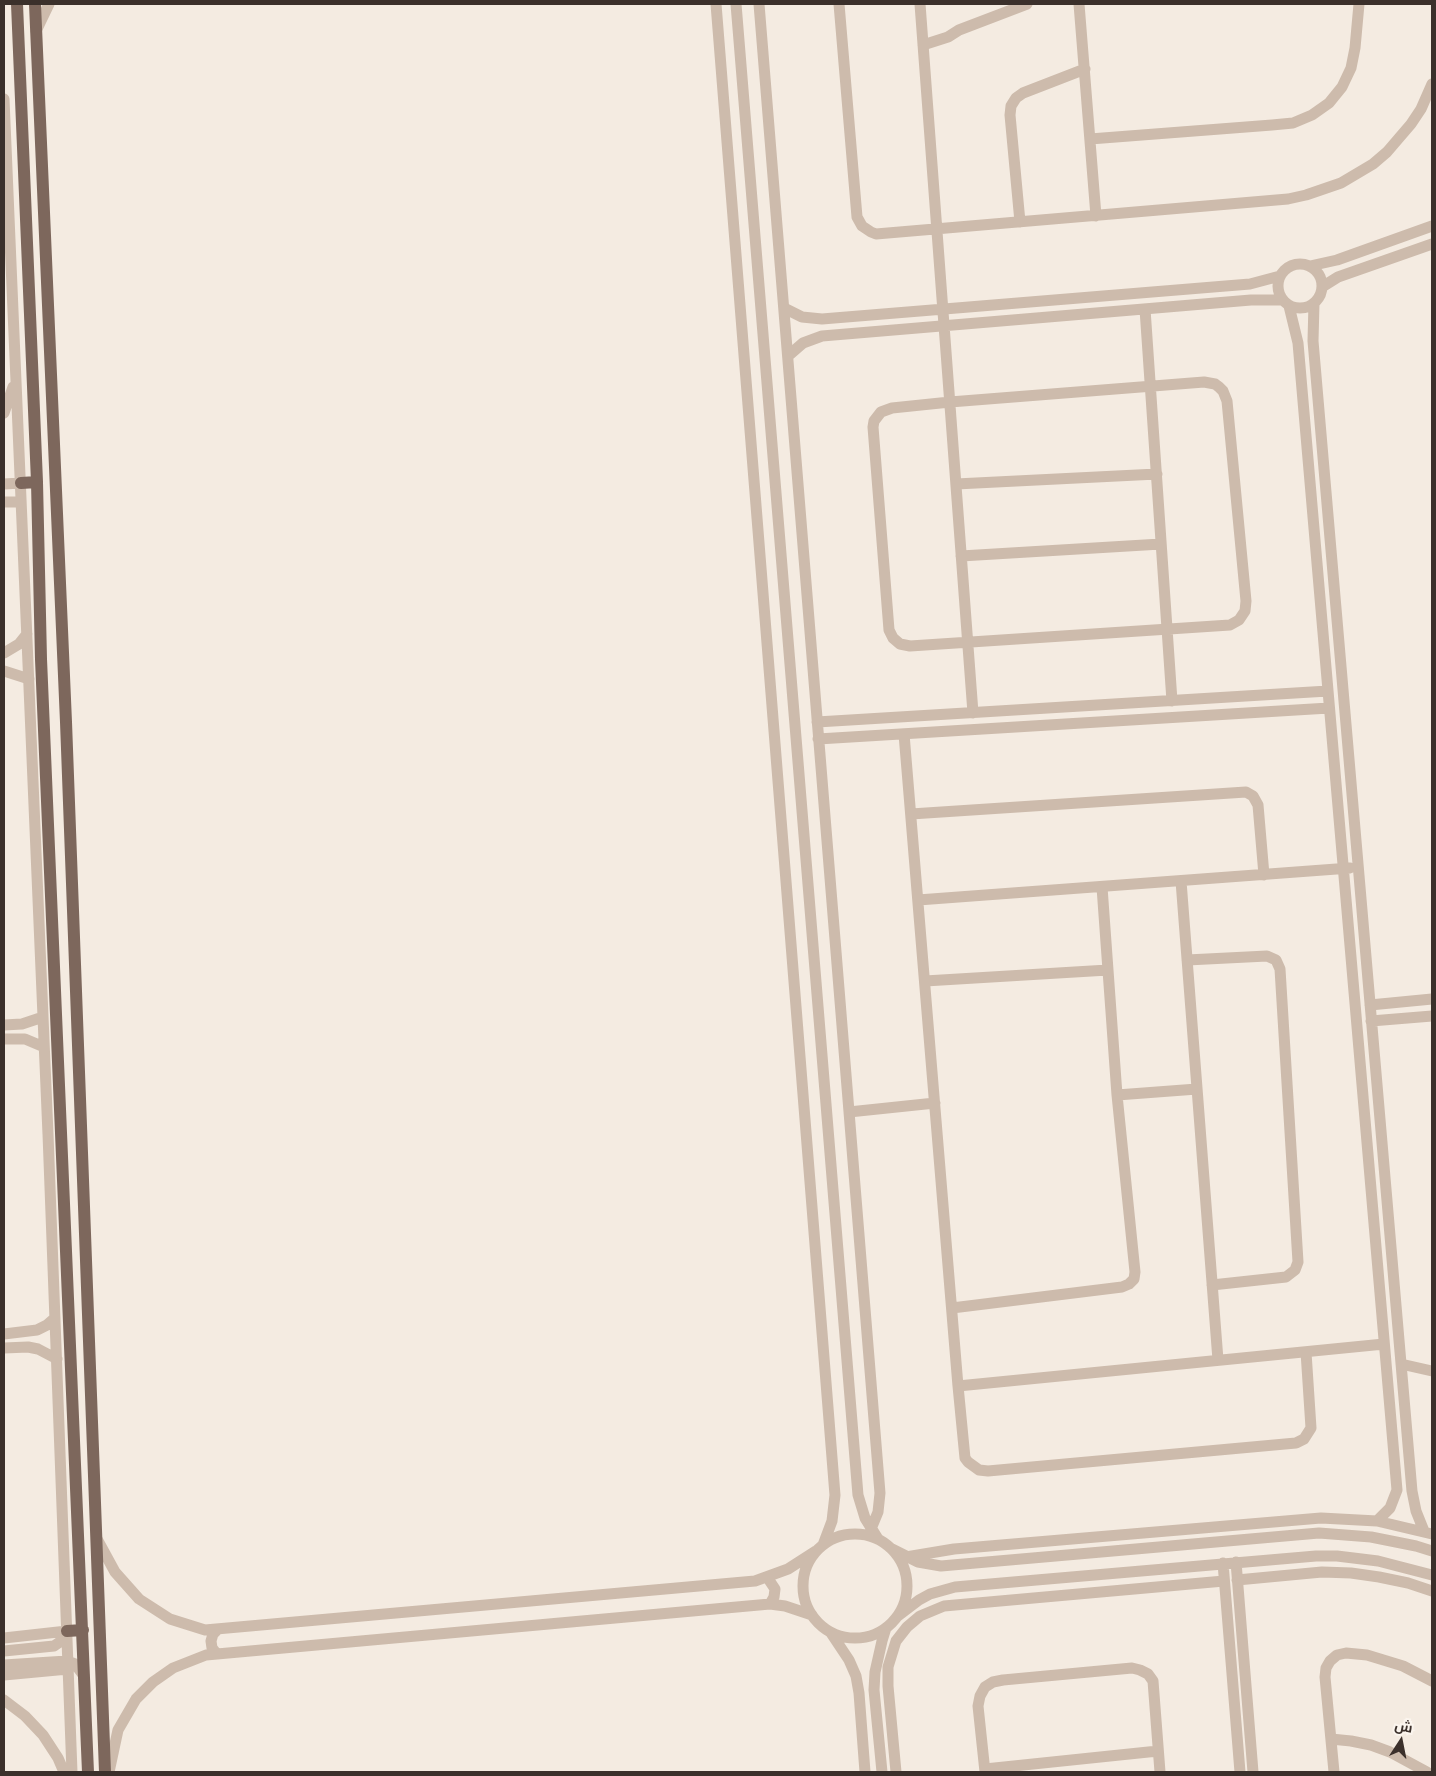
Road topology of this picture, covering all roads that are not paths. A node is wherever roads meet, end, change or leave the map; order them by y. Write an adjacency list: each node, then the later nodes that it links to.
1 (17, 4): 42 (main road)
2 (35, 4): 13 (main road)
3 (49, 4): 13 (street)
4 (716, 4): 107 (street)
5 (736, 4): 102 (street)
6 (759, 4): 32 (street)
7 (839, 4): 24 (street)
8 (920, 4): 14 (street)
9 (1027, 4): 12 (street)
10 (1080, 4): 15 (street)
11 (1359, 4): 19 (street)
12 (1004, 8): 14 (street)
13 (36, 31): 104 (main road)
14 (923, 45): 24 (street)
15 (1085, 69): 19 (street); 22 (street)
16 (1432, 84): 21 (street)
17 (4, 99): 18 (street)
18 (4, 115): 20 (street)
19 (1090, 139): 21 (street)
20 (6, 164): 29 (street)
21 (1096, 216): 22 (street)
22 (1020, 222): 24 (street)
23 (1432, 226): 26 (street)
24 (937, 228): 33 (street)
25 (1432, 244): 28 (street)
26 (1310, 266): 27 (street); 28 (street)
27 (1280, 276): 30 (street); 33 (street)
28 (1322, 287): 31 (street)
29 (8, 298): 37 (street)
30 (1286, 303): 31 (street); 34 (street); 58 (street)
31 (1314, 303): 66 (street)
32 (784, 308): 33 (street); 36 (street)
33 (943, 308): 35 (street)
34 (1145, 309): 35 (street); 38 (street)
35 (944, 326): 36 (street); 39 (street)
36 (788, 356): 62 (street)
37 (15, 376): 40 (street); 43 (street)
38 (1150, 386): 39 (street); 41 (street); 50 (street)
39 (950, 402): 45 (street); 52 (street)
40 (4, 413)
41 (1156, 474): 45 (street); 48 (street)
42 (36, 482): 43 (main road); 54 (main road)
43 (21, 483): 44 (street); 47 (street)
44 (4, 484)
45 (956, 484): 49 (street)
46 (4, 502): 47 (street)
47 (22, 502): 51 (street)
48 (1161, 544): 49 (street); 50 (street)
49 (962, 556): 52 (street)
50 (1167, 629): 52 (street); 59 (street)
51 (26, 634): 53 (street); 55 (street)
52 (968, 642): 61 (street)
53 (4, 653)
54 (41, 659): 55 (main road); 124 (main road)
55 (28, 660): 57 (street)
56 (4, 671): 57 (street)
57 (29, 679): 78 (street)
58 (1328, 691): 59 (street); 60 (street)
59 (1172, 701): 61 (street)
60 (1329, 708): 63 (street); 67 (street)
61 (973, 713): 62 (street)
62 (817, 722): 64 (street)
63 (904, 734): 64 (street); 65 (street)
64 (818, 739): 86 (street)
65 (911, 814): 68 (street); 71 (street)
66 (1358, 868): 67 (street); 76 (street)
67 (1343, 869): 68 (street); 92 (street)
68 (1264, 874): 69 (street)
69 (1181, 881): 70 (street); 72 (street)
70 (1102, 886): 71 (street); 73 (street)
71 (918, 900): 74 (street)
72 (1187, 960): 83 (street); 87 (street)
73 (1108, 970): 74 (street); 84 (street)
74 (925, 981): 85 (street)
75 (1432, 999): 76 (street)
76 (1370, 1005): 79 (street)
77 (1432, 1016): 79 (street)
78 (43, 1017): 80 (street); 82 (street)
79 (1371, 1021): 98 (street)
80 (4, 1025)
81 (4, 1039): 82 (street)
82 (44, 1047): 89 (street)
83 (1197, 1089): 84 (street); 87 (street)
84 (1117, 1095): 88 (street)
85 (935, 1103): 86 (street); 88 (street)
86 (849, 1112): 102 (street)
87 (1212, 1285): 97 (street)
88 (952, 1308): 100 (street)
89 (55, 1318): 91 (street); 96 (street)
90 (4, 1334): 91 (street)
91 (18, 1334): 93 (street)
92 (1384, 1344): 95 (street); 101 (street)
93 (19, 1347): 94 (street); 96 (street)
94 (4, 1348)
95 (1306, 1352): 97 (street); 100 (street)
96 (57, 1359): 125 (street)
97 (1218, 1360): 100 (street)
98 (1401, 1364): 99 (street); 103 (street)
99 (1432, 1371)
100 (958, 1386)
101 (1377, 1521): 103 (street); 110 (street)
102 (870, 1529): 105 (street)
103 (1428, 1532)
104 (96, 1537): 123 (street); 144 (main road)
105 (878, 1539): 107 (street); 108 (street)
106 (1402, 1543): 109 (street); 110 (street); 113 (street)
107 (819, 1548): 115 (street); 120 (street)
108 (892, 1549): 110 (street); 121 (street)
109 (1432, 1551)
110 (906, 1557)
111 (1236, 1562): 112 (street); 113 (street); 116 (street)
112 (1223, 1563): 117 (street); 121 (street)
113 (1398, 1565): 114 (street)
114 (1432, 1575)
115 (767, 1577): 119 (street); 123 (street)
116 (1237, 1580): 118 (street); 151 (street)
117 (1224, 1581): 148 (street); 150 (street)
118 (1432, 1591)
119 (770, 1604): 120 (street); 130 (street)
120 (812, 1616): 126 (street)
121 (898, 1616): 122 (street)
122 (886, 1628): 126 (street); 147 (street)
123 (218, 1629): 130 (street)
124 (82, 1630): 125 (main road); 135 (main road)
125 (67, 1631): 127 (street); 128 (street); 133 (street)
126 (830, 1632): 146 (street)
127 (4, 1638)
128 (25, 1649): 129 (street); 131 (street)
129 (4, 1651)
130 (216, 1654): 145 (street)
131 (25, 1664): 132 (street); 133 (street)
132 (4, 1665)
133 (67, 1665): 134 (street); 135 (street); 142 (street)
134 (4, 1675)
135 (84, 1676): 143 (main road)
136 (1432, 1681): 138 (street)
137 (4, 1700): 141 (street)
138 (1332, 1739): 152 (street); 153 (street)
139 (1158, 1751): 140 (street); 140 (street); 149 (street)
140 (985, 1771)
141 (64, 1772)
142 (72, 1772)
143 (88, 1772)
144 (105, 1772)
145 (109, 1772)
146 (865, 1772)
147 (882, 1772)
148 (896, 1772)
149 (1160, 1772)
150 (1240, 1772)
151 (1254, 1772)
152 (1334, 1772)
153 (1427, 1772)

